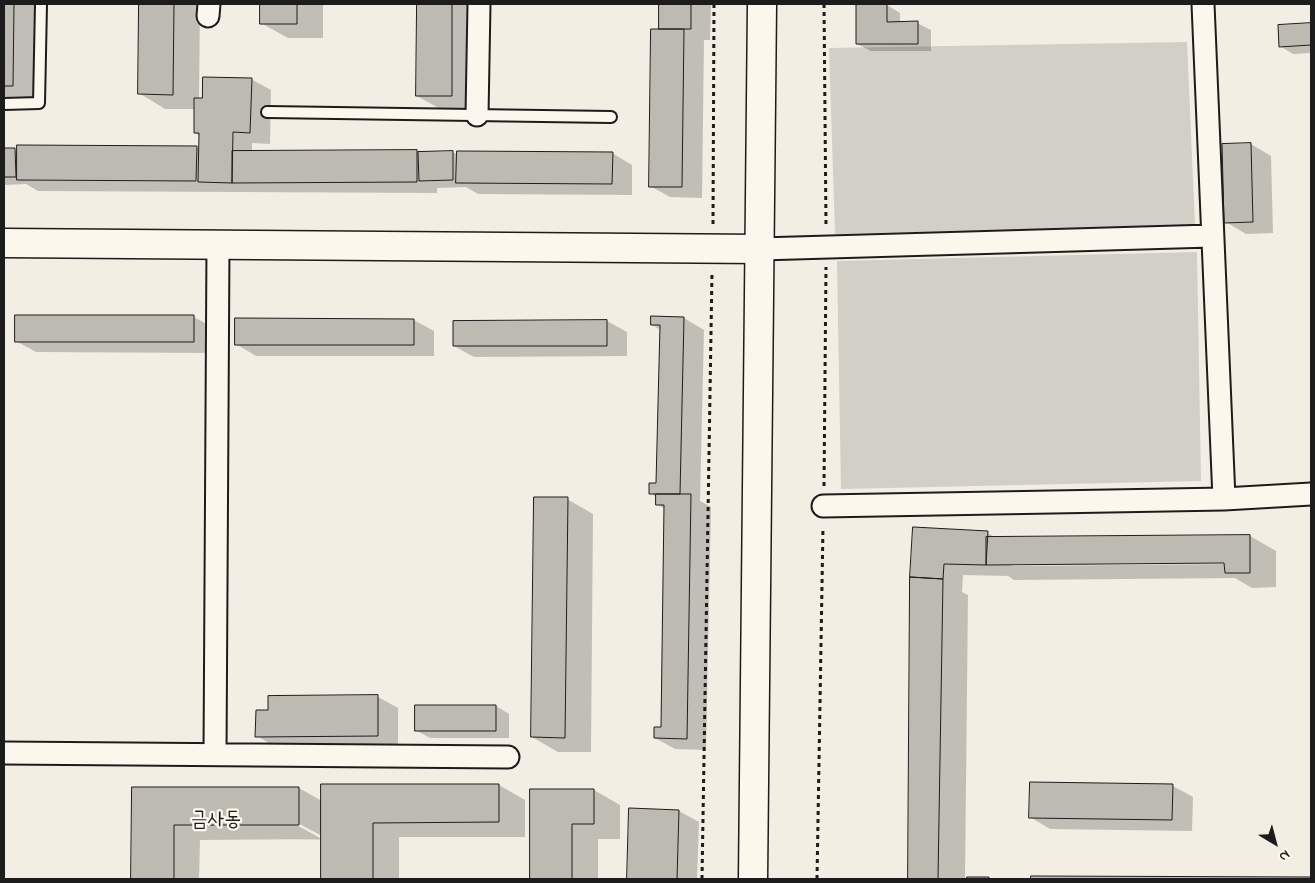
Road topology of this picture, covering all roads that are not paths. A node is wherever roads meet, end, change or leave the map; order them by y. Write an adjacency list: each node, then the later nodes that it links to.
1 (41, 4): 5 (lane)
2 (479, 4): 7 (street)
3 (762, 4): 12 (main road)
4 (1203, 4): 9 (street)
5 (4, 104)
6 (267, 112): 7 (lane)
7 (477, 115): 8 (lane)
8 (611, 118)
9 (1211, 236): 12 (street); 14 (street)
10 (4, 244): 11 (main road)
11 (218, 245): 12 (main road); 17 (street)
12 (760, 249): 19 (main road)
13 (1311, 494): 14 (street)
14 (1224, 499): 15 (street)
15 (824, 506)
16 (4, 753): 17 (street)
17 (215, 754): 18 (street)
18 (508, 756)
19 (753, 879)

